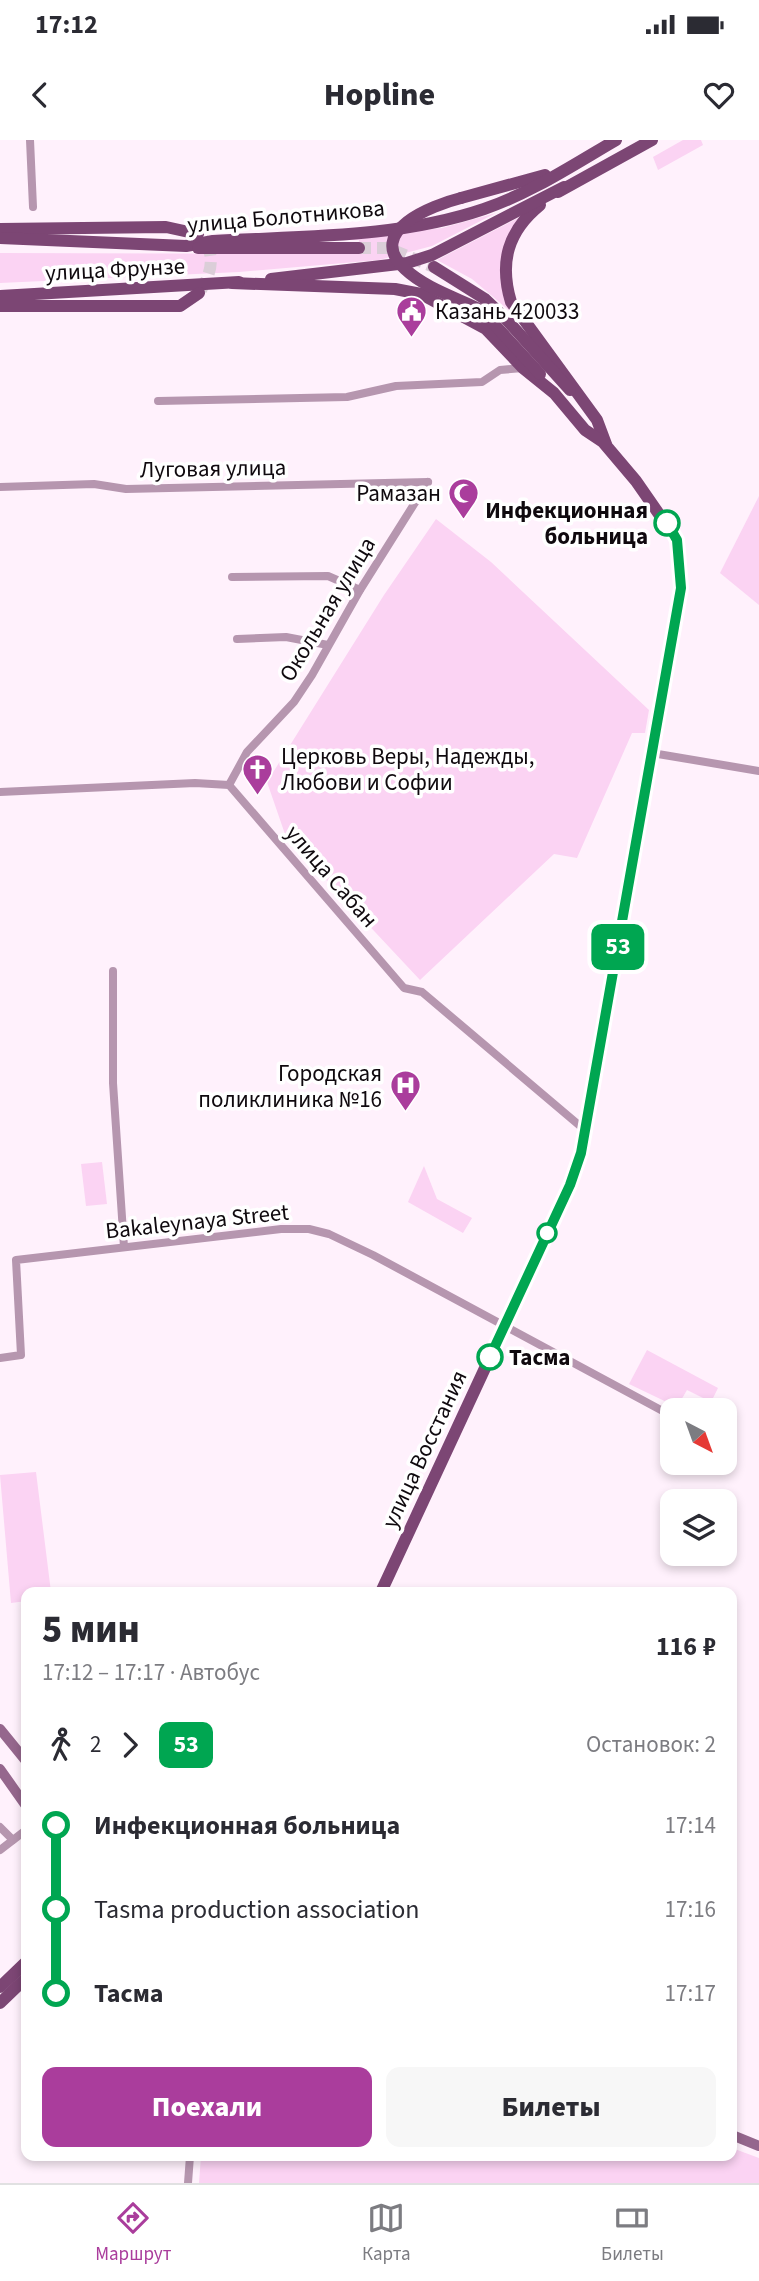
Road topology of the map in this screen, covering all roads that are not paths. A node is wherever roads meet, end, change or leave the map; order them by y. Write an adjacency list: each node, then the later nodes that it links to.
1 (30, 140): 6 (street)
2 (616, 140): 4 (main road)
3 (652, 140): 5 (main road)
4 (565, 169): 10 (main road, улица Болотникова); 18 (main road, bridge)
5 (564, 187): 13 (main road); 19 (main road)
6 (33, 207)
7 (0, 229): 8 (main road)
8 (198, 234)
9 (0, 237): 10 (main road, улица Болотникова)
10 (186, 246): 11 (main road)
11 (359, 248)
12 (434, 267): 19 (main road)
13 (232, 283): 15 (main road, улица Фрунзе); 17 (main road, улица Восстания)
14 (200, 293): 16 (main road)
15 (0, 296)
16 (0, 306)
17 (523, 368): 18 (main road, улица Восстания); 20 (street)
18 (554, 393): 21 (main road, улица Восстания)
19 (580, 399): 21 (main road, улица Восстания)
20 (158, 401)
21 (608, 448): 28 (main road, улица Восстания)
22 (428, 482): 23 (street, Луговая улица); 25 (street, Окольная улица)
23 (0, 487)
24 (232, 577): 25 (street)
25 (360, 590): 27 (street, Окольная улица)
26 (237, 639): 27 (street)
27 (328, 645): 30 (street, Окольная улица)
28 (652, 752): 29 (street); 33 (main road, улица Восстания)
29 (759, 771)
30 (229, 785): 31 (street); 33 (street, улица Сабан)
31 (0, 792)
32 (113, 971): 34 (street)
33 (586, 1130): 35 (main road, улица Восстания)
34 (124, 1247): 35 (street, Bakaleynaya Street); 36 (street, Bakaleynaya Street)
35 (504, 1328): 37 (street, Bakaleynaya Street); 38 (main road, улица Восстания)
36 (0, 1358)
37 (660, 1410)
38 (383, 1587)
39 (0, 1729): 40 (main road)
40 (21, 1755)
41 (0, 1769): 42 (main road)
42 (21, 1799)
43 (0, 1827): 45 (street)
44 (21, 1834): 45 (street)
45 (13, 1840): 46 (street)
46 (0, 1850)
47 (21, 1967): 49 (main road)
48 (21, 1983): 50 (main road)
49 (0, 1987)
50 (0, 2003)
51 (737, 2137): 52 (main road)
52 (759, 2146)
53 (190, 2161): 54 (street)
54 (188, 2183)

